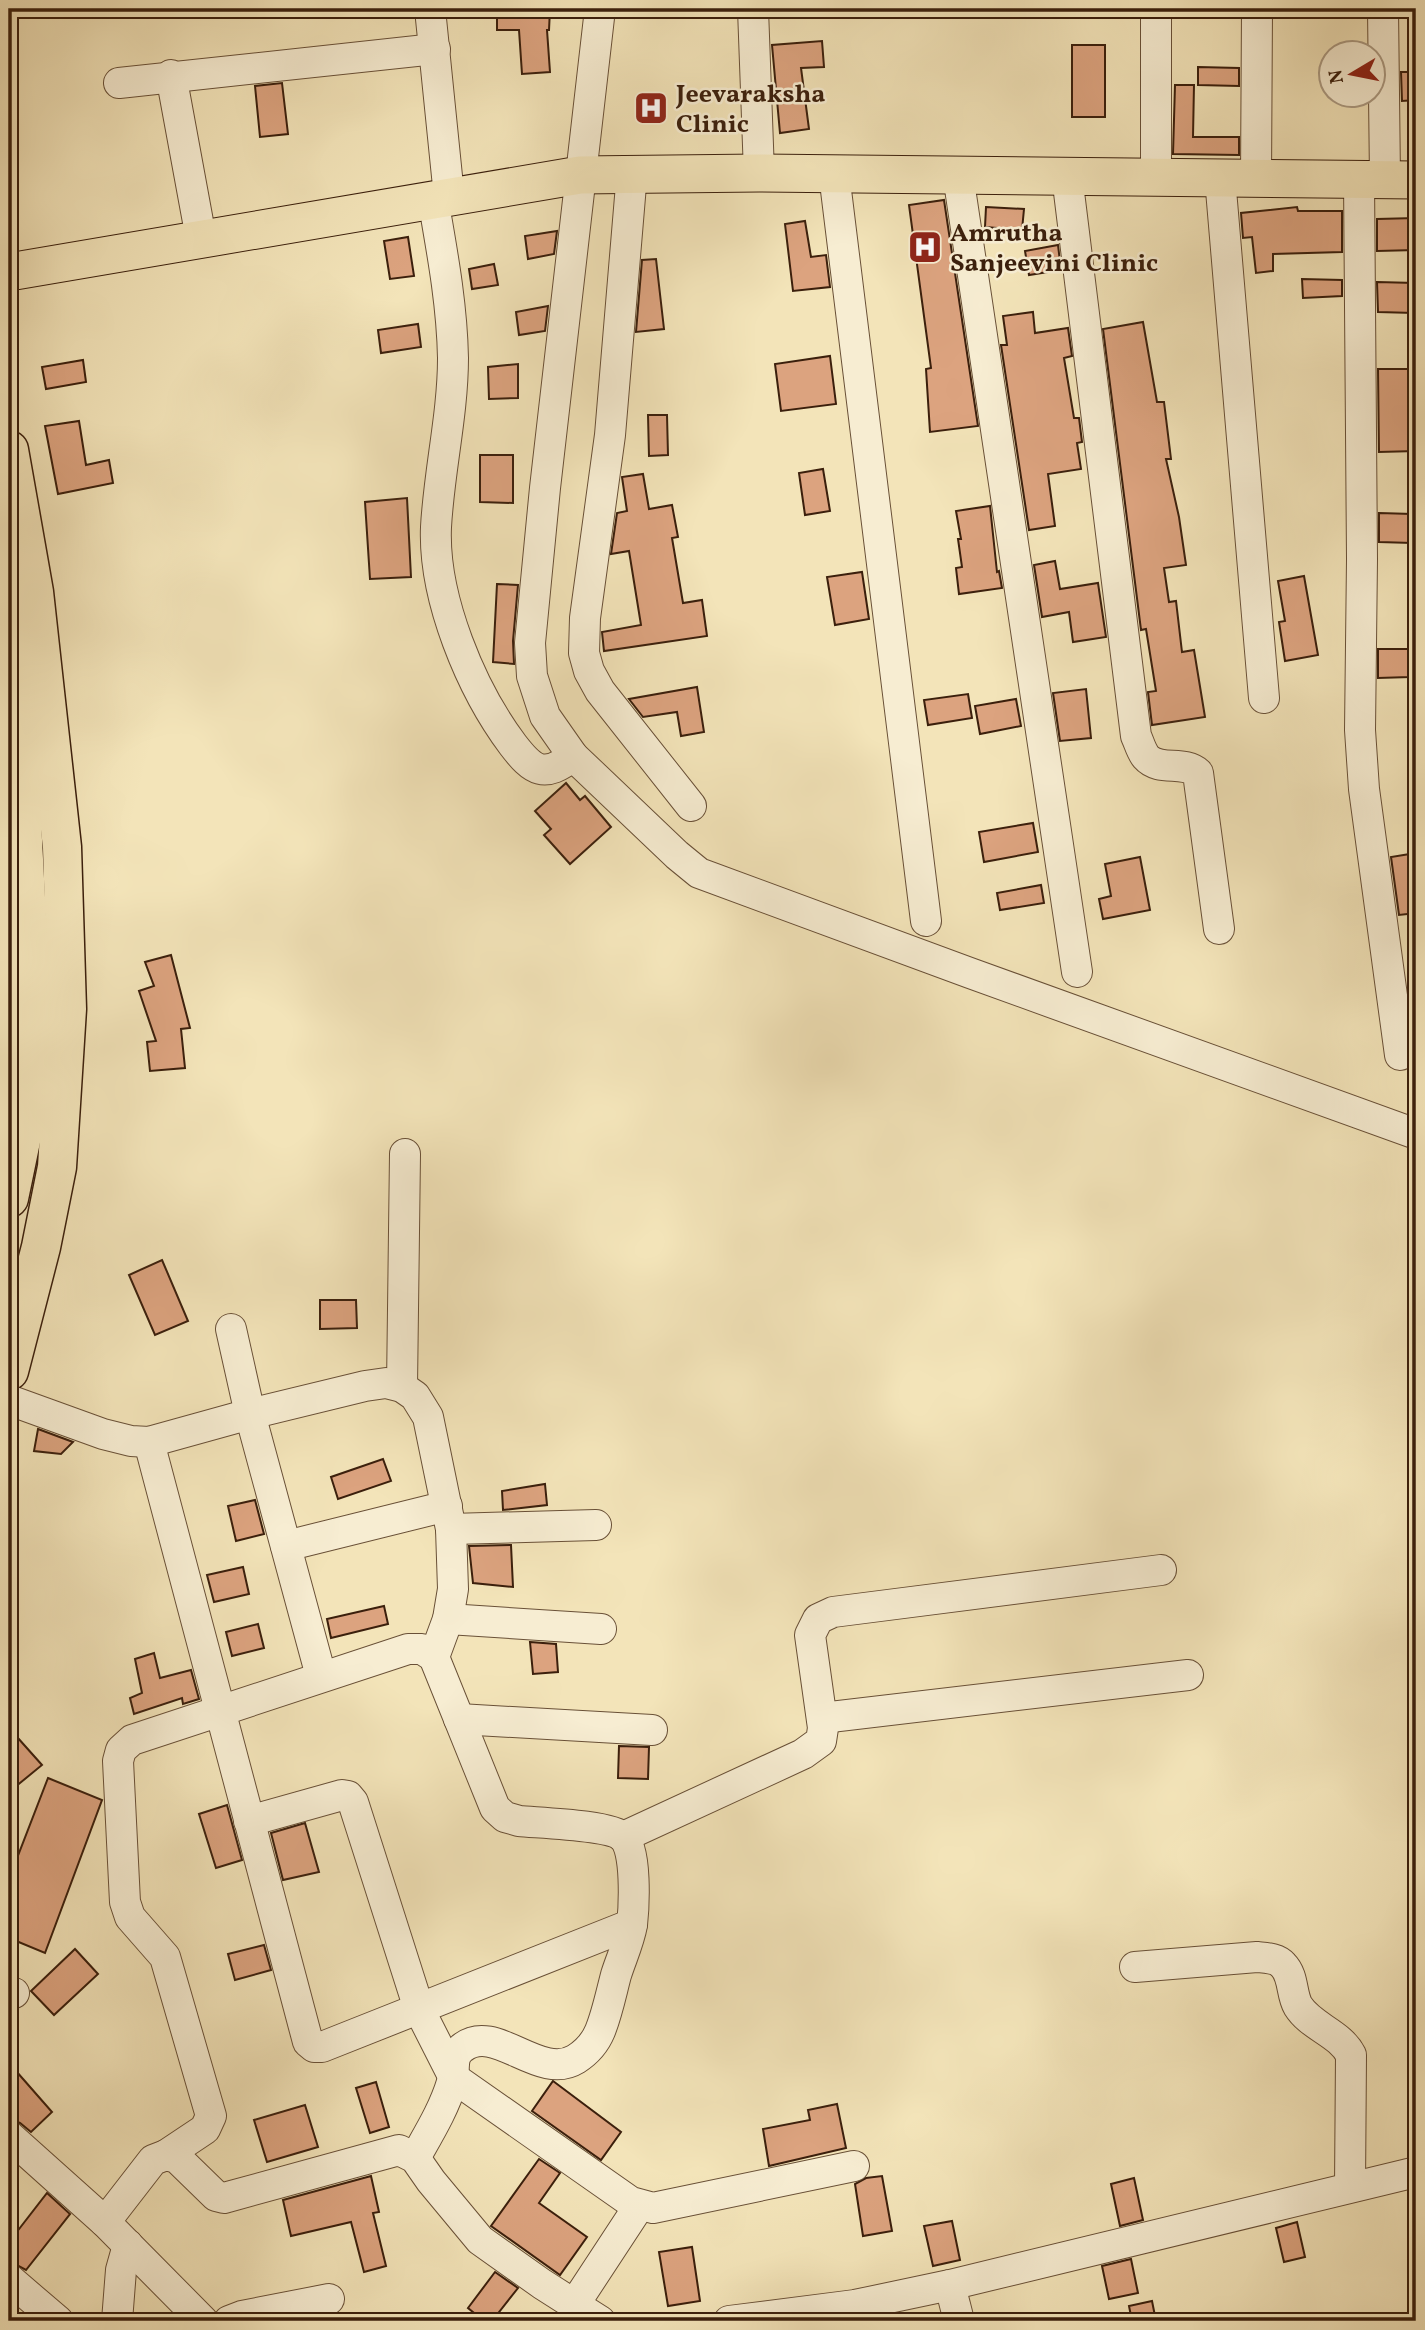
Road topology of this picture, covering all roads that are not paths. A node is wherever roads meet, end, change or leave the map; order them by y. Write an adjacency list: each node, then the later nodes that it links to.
1 (430, 9): 7 (street)
2 (600, 9): 11 (street)
3 (753, 9): 10 (street)
4 (1156, 9): 15 (street)
5 (1256, 9): 16 (street)
6 (1382, 9): 17 (street)
7 (435, 49): 8 (street); 18 (street)
8 (171, 75): 9 (street); 19 (street)
9 (119, 83)
10 (759, 173): 11 (main road); 12 (main road)
11 (604, 174): 18 (main road); 24 (street); 25 (street)
12 (834, 174): 13 (main road); 27 (street)
13 (958, 175): 14 (main road); 29 (street)
14 (1067, 176): 15 (main road); 28 (street)
15 (1156, 177): 16 (main road)
16 (1238, 178): 17 (main road); 23 (street)
17 (1387, 180): 32 (street)
18 (441, 198): 19 (main road); 24 (street)
19 (201, 238): 20 (main road)
20 (9, 272)
21 (9, 450): 31 (highway)
22 (9, 626): 26 (highway)
23 (1264, 698)
24 (573, 756): 33 (street)
25 (691, 806)
26 (16, 860): 30 (highway)
27 (926, 921)
28 (1219, 929)
29 (1076, 972)
30 (20, 978): 31 (highway)
31 (49, 1052): 35 (highway); 37 (highway)
32 (1400, 1055)
33 (1416, 1134)
34 (405, 1154): 38 (street)
35 (9, 1198)
36 (231, 1329): 40 (street)
37 (9, 1371)
38 (402, 1387): 40 (street); 42 (street)
39 (9, 1400): 41 (street)
40 (250, 1414): 41 (street); 44 (street)
41 (149, 1442): 51 (street)
42 (449, 1518): 43 (street); 44 (street); 46 (street)
43 (596, 1525)
44 (286, 1546): 50 (street)
45 (1161, 1570): 52 (street)
46 (448, 1619): 47 (street); 48 (street)
47 (601, 1629)
48 (434, 1657): 50 (street); 53 (street)
49 (1188, 1675): 52 (street)
50 (321, 1676): 51 (street)
51 (219, 1711): 55 (street); 62 (street)
52 (822, 1718): 56 (street)
53 (459, 1719): 54 (street); 56 (street)
54 (652, 1730)
55 (249, 1821): 59 (street); 59 (street)
56 (623, 1837): 57 (street)
57 (632, 1924): 59 (street); 60 (street)
58 (1135, 1967): 66 (street)
59 (419, 2010): 60 (street)
60 (454, 2078): 63 (street); 67 (street)
61 (9, 2136): 68 (street)
62 (166, 2155): 63 (street); 68 (street)
63 (415, 2158): 73 (street)
64 (854, 2166): 67 (street)
65 (1416, 2172): 66 (street)
66 (1350, 2187): 71 (street)
67 (639, 2206): 73 (street)
68 (105, 2222): 69 (street)
69 (128, 2245): 74 (street); 76 (street)
70 (9, 2279): 75 (street)
71 (950, 2285): 79 (street); 80 (street)
72 (329, 2299): 77 (street)
73 (574, 2305): 78 (street)
74 (116, 2320)
75 (58, 2321)
76 (203, 2321)
77 (229, 2321)
78 (600, 2321)
79 (729, 2321)
80 (960, 2321)

